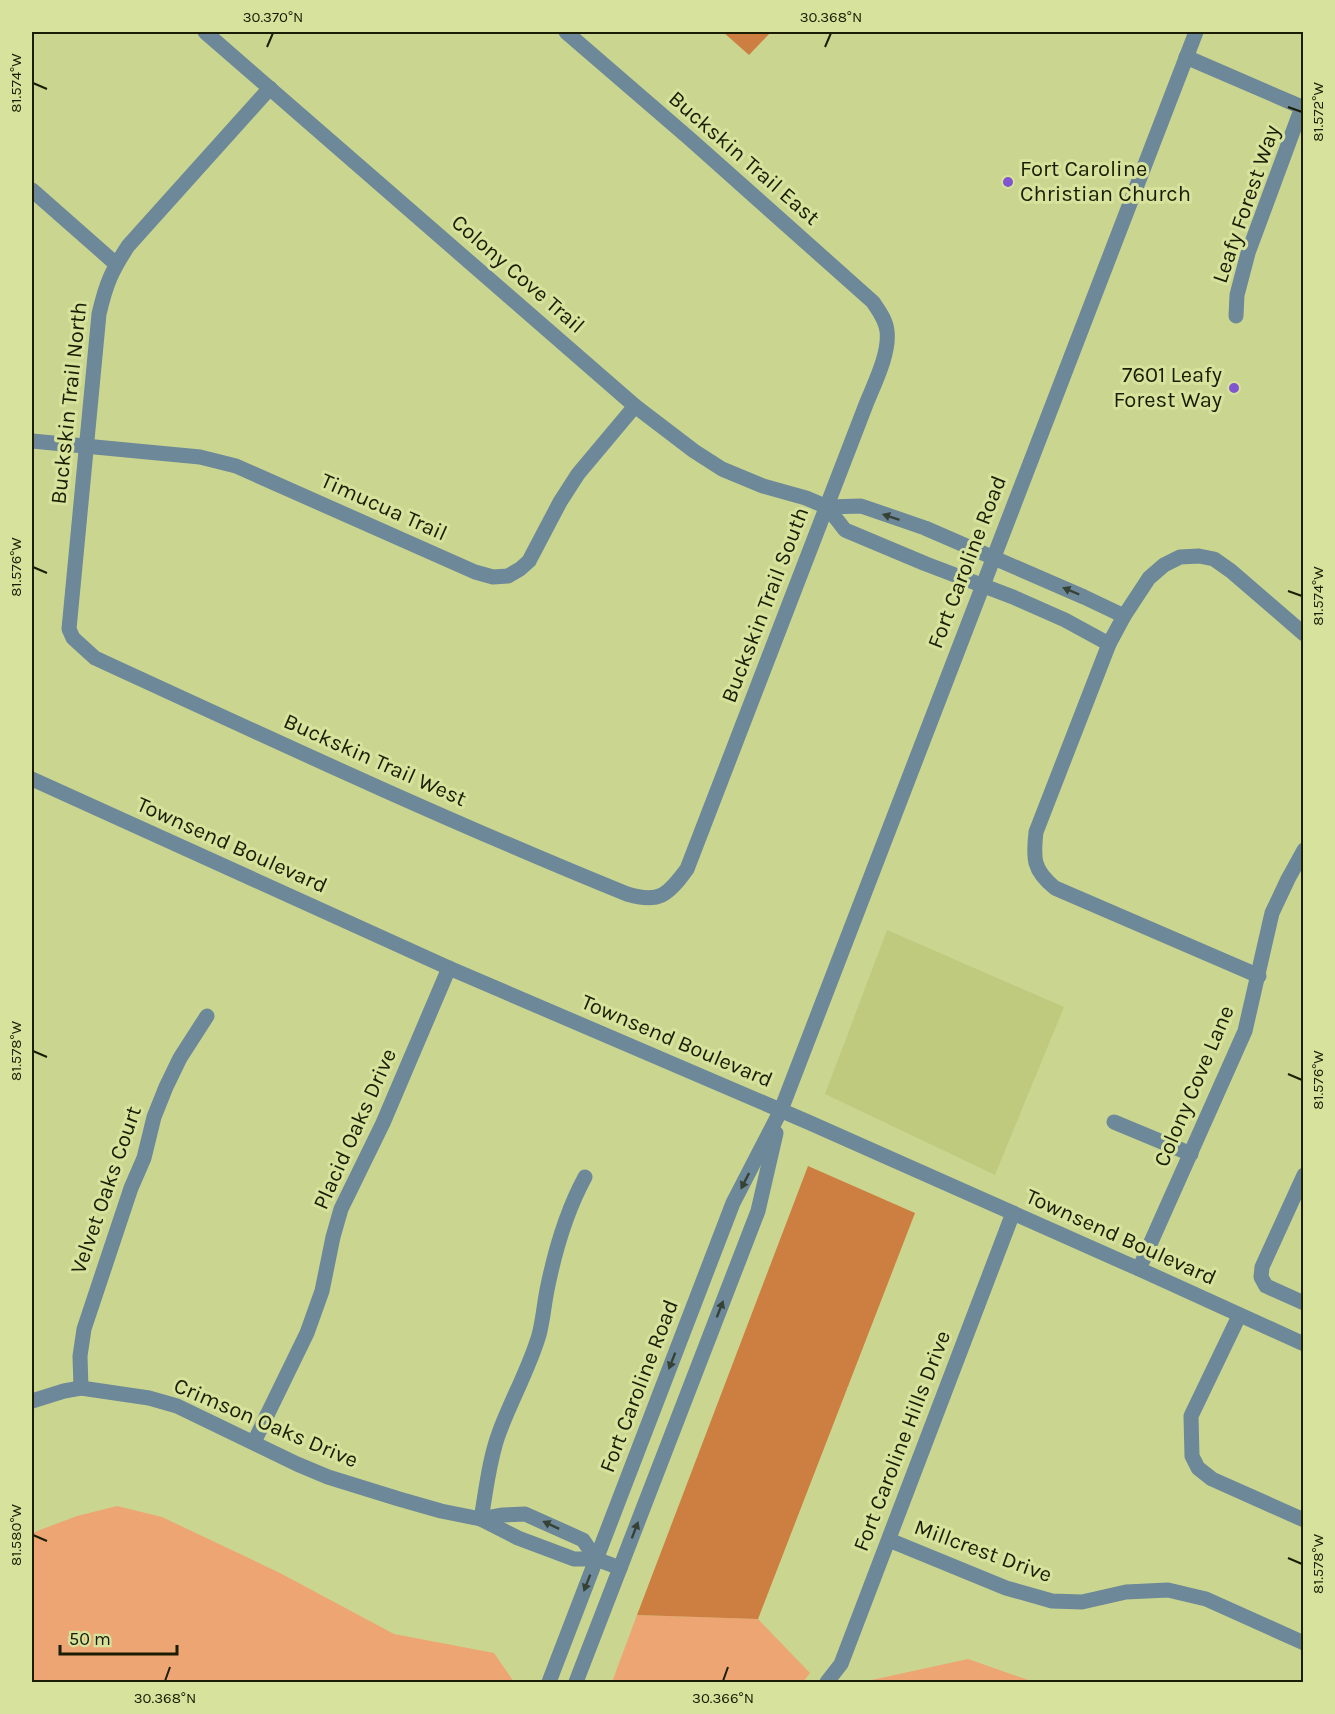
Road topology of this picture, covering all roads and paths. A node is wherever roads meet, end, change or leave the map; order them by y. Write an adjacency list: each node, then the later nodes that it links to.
1 (205, 32): 5 (street, Colony Cove Trail)
2 (566, 32): 10 (street, Buckskin Trail East)
3 (1196, 32): 4 (street, Fort Caroline Road)
4 (1186, 57): 6 (street); 15 (street, Fort Caroline Road)
5 (270, 88): 8 (street, Buckskin Trail North); 11 (street, Colony Cove Trail)
6 (1303, 108): 9 (street, Leafy Forest Way)
7 (32, 190): 8 (street)
8 (116, 264): 13 (street, Buckskin Trail North)
9 (1236, 316)
10 (885, 324): 14 (street, Buckskin Trail South)
11 (635, 406): 13 (street, Timucua Trail); 14 (street, Colony Cove Trail)
12 (32, 441): 13 (street, Timucua Trail)
13 (87, 447): 19 (street, Buckskin Trail North)
14 (827, 507): 15 (street, Colony Cove Trail, one-way to 14); 16 (street, Colony Cove Trail); 23 (street, Buckskin Trail South)
15 (993, 557): 16 (street, Fort Caroline Road); 17 (street, Colony Cove Trail, one-way to 15)
16 (982, 585): 20 (street, Colony Cove Trail); 27 (street, Fort Caroline Road)
17 (1124, 616): 18 (street); 20 (street)
18 (1304, 634)
19 (74, 638): 23 (street, Buckskin Trail West)
20 (1109, 644): 25 (street)
21 (32, 779): 24 (street, Townsend Boulevard)
22 (1304, 850): 25 (street, Colony Cove Lane)
23 (666, 893)
24 (448, 968): 27 (street, Townsend Boulevard); 39 (street, Placid Oaks Drive)
25 (1258, 976): 29 (street, Colony Cove Lane)
26 (207, 1016): 37 (street, Velvet Oaks Court)
27 (781, 1110): 32 (street, Townsend Boulevard); 43 (street, Fort Caroline Road, one-way to 43); 44 (street, Fort Caroline Road, one-way to 27)
28 (1114, 1122): 29 (street)
29 (1191, 1154): 33 (street, Colony Cove Lane)
30 (1304, 1174): 34 (street)
31 (585, 1177): 40 (street)
32 (1013, 1213): 33 (street, Townsend Boulevard); 42 (street, Fort Caroline Hills Drive)
33 (1139, 1269): 35 (street, Townsend Boulevard)
34 (1304, 1303)
35 (1239, 1316): 36 (street, Townsend Boulevard); 41 (street)
36 (1304, 1344)
37 (81, 1388): 38 (street, Crimson Oaks Drive); 39 (street, Crimson Oaks Drive)
38 (32, 1401)
39 (254, 1442): 40 (street, Crimson Oaks Drive)
40 (481, 1519): 43 (street, Crimson Oaks Drive); 43 (street, Crimson Oaks Drive, one-way to 40)
41 (1304, 1520)
42 (889, 1540): 45 (street, Millcrest Drive); 48 (street, Fort Caroline Hills Drive)
43 (596, 1559): 44 (street, Crimson Oaks Drive); 46 (street, Fort Caroline Road, one-way to 46)
44 (620, 1568): 47 (street, Fort Caroline Road)
45 (1304, 1643)
46 (549, 1683)
47 (576, 1683)
48 (827, 1683)

